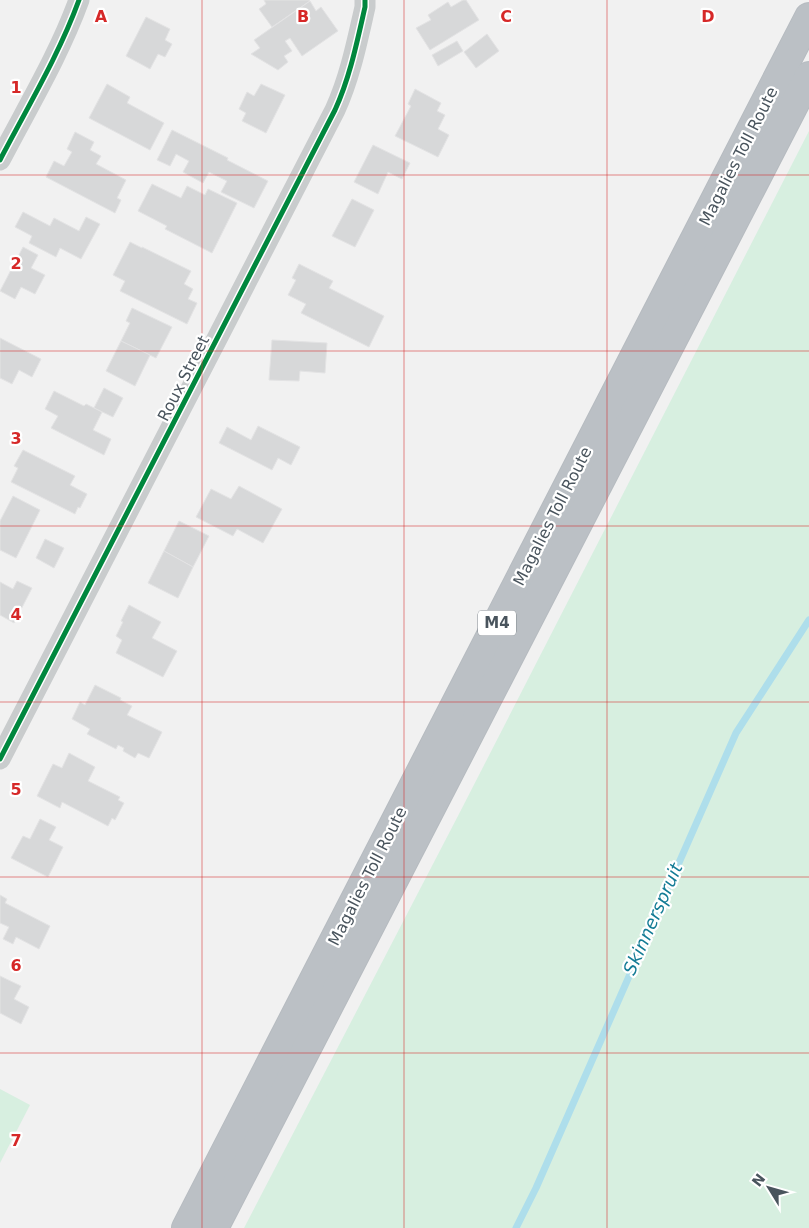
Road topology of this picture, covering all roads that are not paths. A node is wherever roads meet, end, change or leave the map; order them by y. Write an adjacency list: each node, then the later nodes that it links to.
1 (79, 0): 5 (street)
2 (365, 0): 6 (street, Roux Street)
3 (809, 17): 7 (highway, Magalies Toll Route / M4)
4 (809, 76): 8 (highway, Magalies Toll Route / M4)
5 (0, 160)
6 (0, 759)
7 (186, 1228)
8 (214, 1228)

